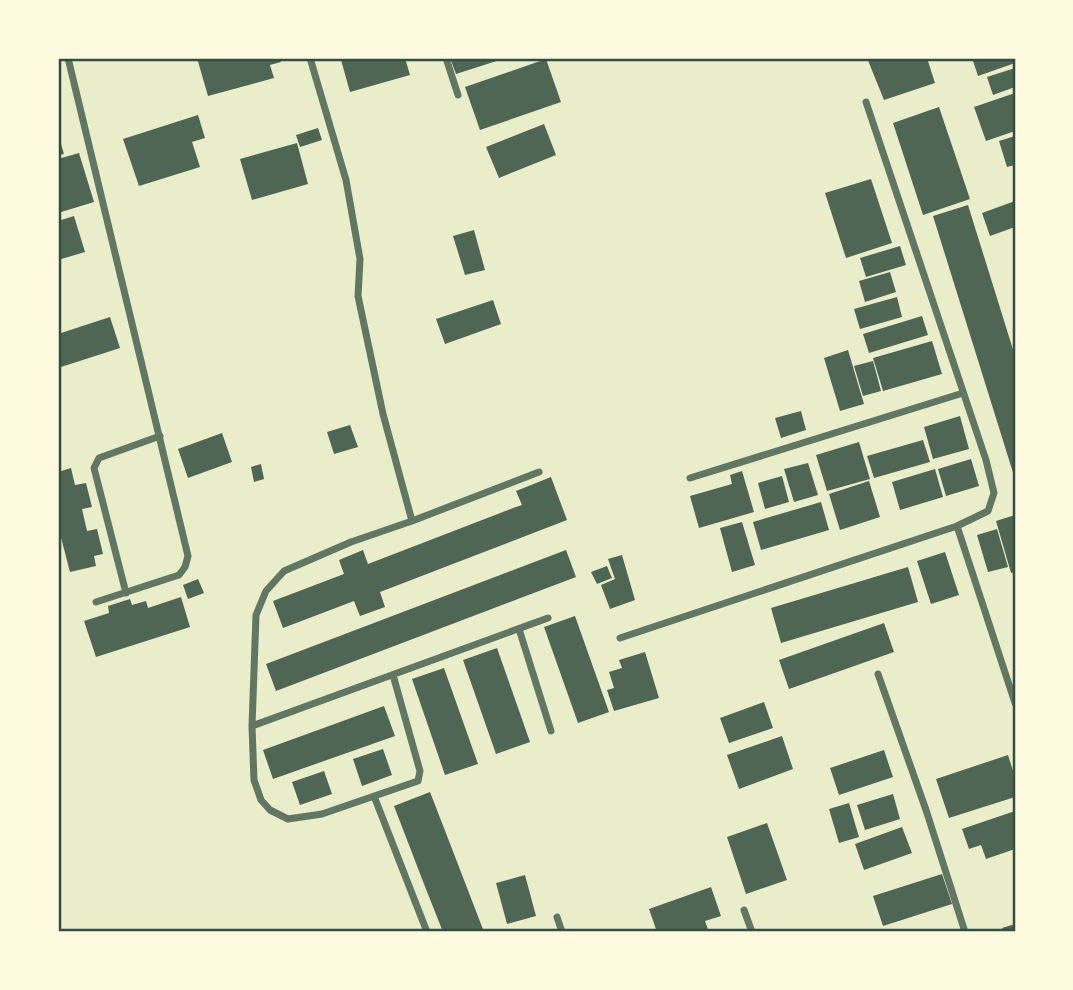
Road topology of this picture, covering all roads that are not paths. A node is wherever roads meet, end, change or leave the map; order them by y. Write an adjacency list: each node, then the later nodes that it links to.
1 (68, 58): 7 (street)
2 (310, 58): 10 (street)
3 (446, 58): 4 (street)
4 (458, 95)
5 (866, 102): 6 (street)
6 (962, 393): 9 (street); 11 (street)
7 (160, 436): 12 (street); 12 (street)
8 (539, 472): 10 (street)
9 (690, 478)
10 (412, 521): 20 (street)
11 (957, 526): 16 (street); 19 (street)
12 (125, 593): 13 (street)
13 (96, 602)
14 (548, 618): 15 (street)
15 (519, 629): 18 (street); 21 (street)
16 (620, 638)
17 (878, 674): 28 (street)
18 (393, 675): 20 (street); 22 (street)
19 (1015, 703)
20 (252, 726): 22 (street)
21 (551, 731)
22 (374, 796): 25 (street)
23 (744, 910): 27 (street)
24 (557, 917): 26 (street)
25 (426, 932)
26 (562, 932)
27 (752, 932)
28 (965, 932)

